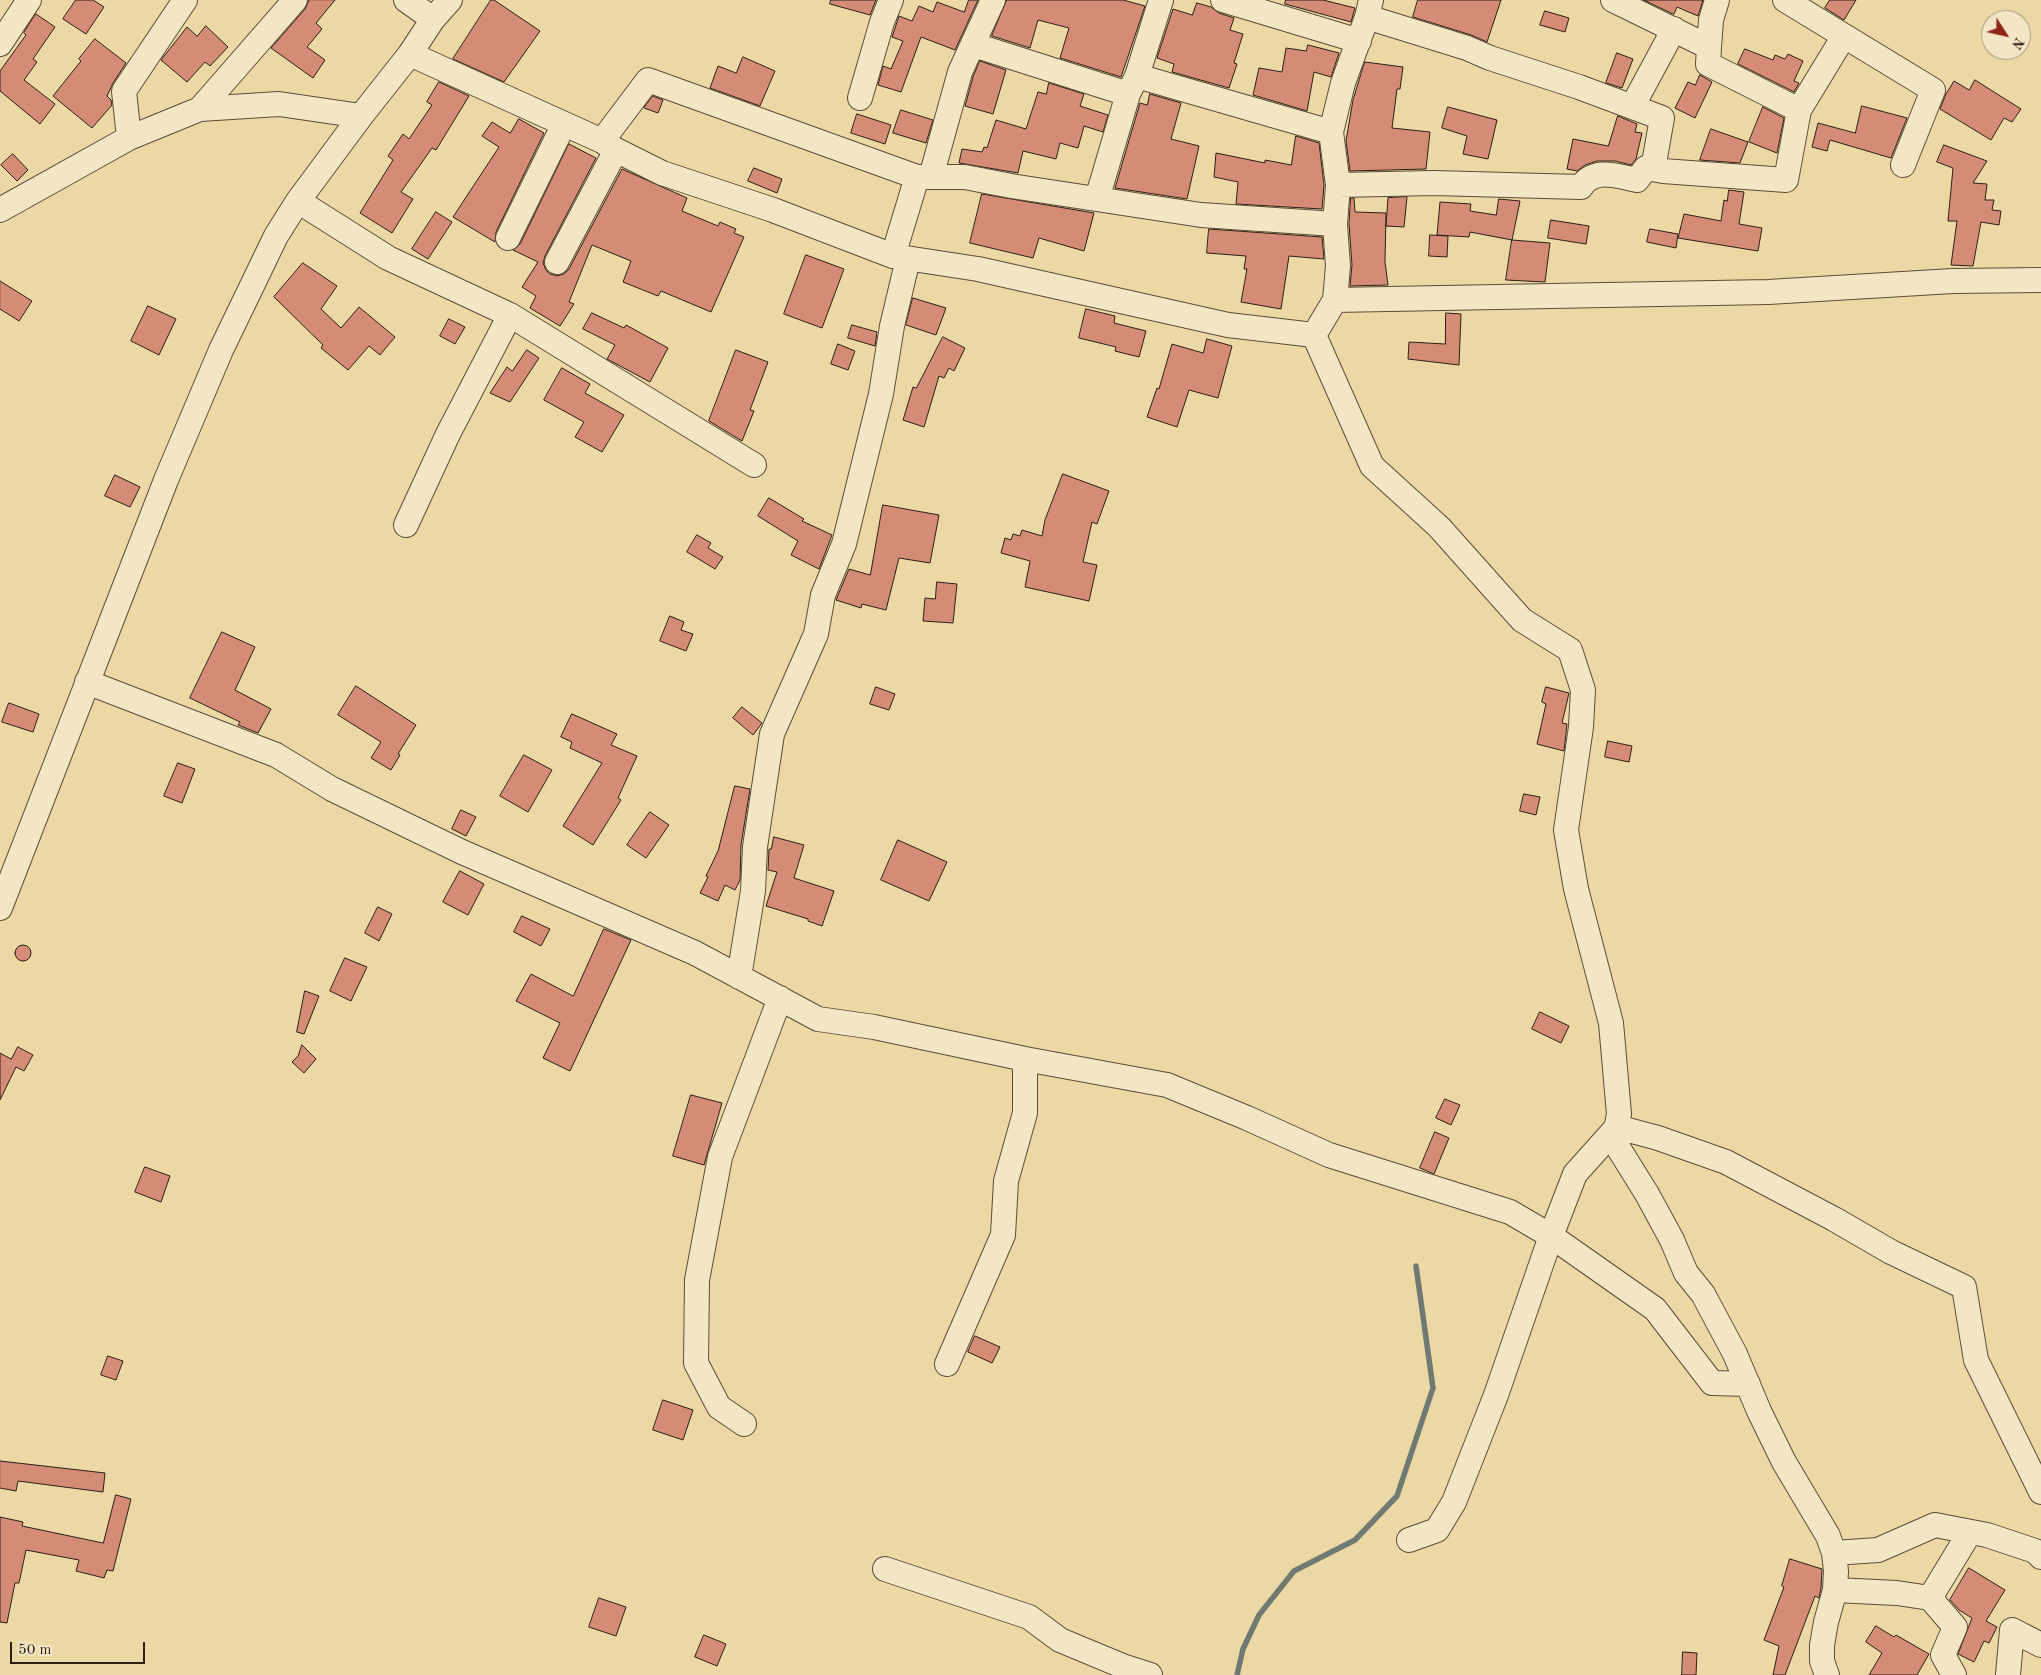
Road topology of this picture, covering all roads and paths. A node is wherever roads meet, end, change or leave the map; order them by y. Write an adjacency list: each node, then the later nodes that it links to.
1 (29, 0): 19 (street)
2 (185, 0): 31 (street)
3 (295, 0): 26 (street)
4 (406, 0): 15 (street)
5 (450, 0): 15 (street)
6 (891, 0): 24 (street)
7 (994, 0): 20 (street)
8 (1161, 0): 23 (street)
9 (1223, 0): 18 (street)
10 (1613, 0): 13 (street)
11 (1717, 0): 21 (street)
12 (1785, 0): 17 (street)
13 (1638, 5): 16 (street)
14 (1369, 9): 18 (street); 25 (street)
15 (433, 20): 22 (street)
16 (1674, 29): 21 (street); 25 (street)
17 (1844, 36): 27 (street); 33 (street)
18 (1359, 41): 30 (street)
19 (0, 44)
20 (974, 45): 23 (street); 35 (street)
21 (1709, 47): 27 (street)
22 (410, 54): 28 (street); 29 (street)
23 (1132, 85): 30 (street); 37 (street)
24 (860, 98)
25 (1632, 107): 34 (street)
26 (200, 109): 28 (street); 31 (street)
27 (1799, 110): 34 (street)
28 (361, 116): 38 (street)
29 (564, 124): 32 (street); 41 (street)
30 (1331, 132): 36 (street)
31 (129, 138): 39 (street)
32 (609, 146): 35 (street); 42 (street); 43 (street)
33 (1903, 165)
34 (1653, 169): 36 (street)
35 (924, 177): 37 (street); 42 (street)
36 (1338, 185): 40 (street)
37 (1097, 199): 40 (street)
38 (298, 201): 46 (street); 50 (street)
39 (0, 210)
40 (1335, 224): 45 (street)
41 (508, 238)
42 (901, 258): 47 (street); 52 (street)
43 (557, 262)
44 (2041, 280): 45 (street)
45 (1335, 300): 47 (street)
46 (510, 315): 48 (street); 49 (street)
47 (1314, 335): 55 (street)
48 (754, 465)
49 (406, 524)
50 (87, 682): 51 (street); 52 (street)
51 (0, 908)
52 (740, 977): 53 (street)
53 (780, 998): 54 (street); 59 (street)
54 (1025, 1059): 56 (street); 57 (street)
55 (1617, 1127): 56 (street); 58 (street); 60 (street)
56 (1550, 1236): 58 (street); 62 (street)
57 (947, 1364)
58 (1748, 1384): 63 (street)
59 (744, 1424)
60 (2041, 1492)
61 (1970, 1532): 63 (street); 64 (street); 67 (street)
62 (1409, 1540)
63 (1834, 1553): 66 (street)
64 (2041, 1557)
65 (885, 1569): 69 (street)
66 (1836, 1590): 67 (street); 70 (street)
67 (1930, 1598): 71 (street)
68 (2041, 1645): 72 (street)
69 (1150, 1675)
70 (1827, 1675)
71 (1954, 1675)
72 (2008, 1675)

